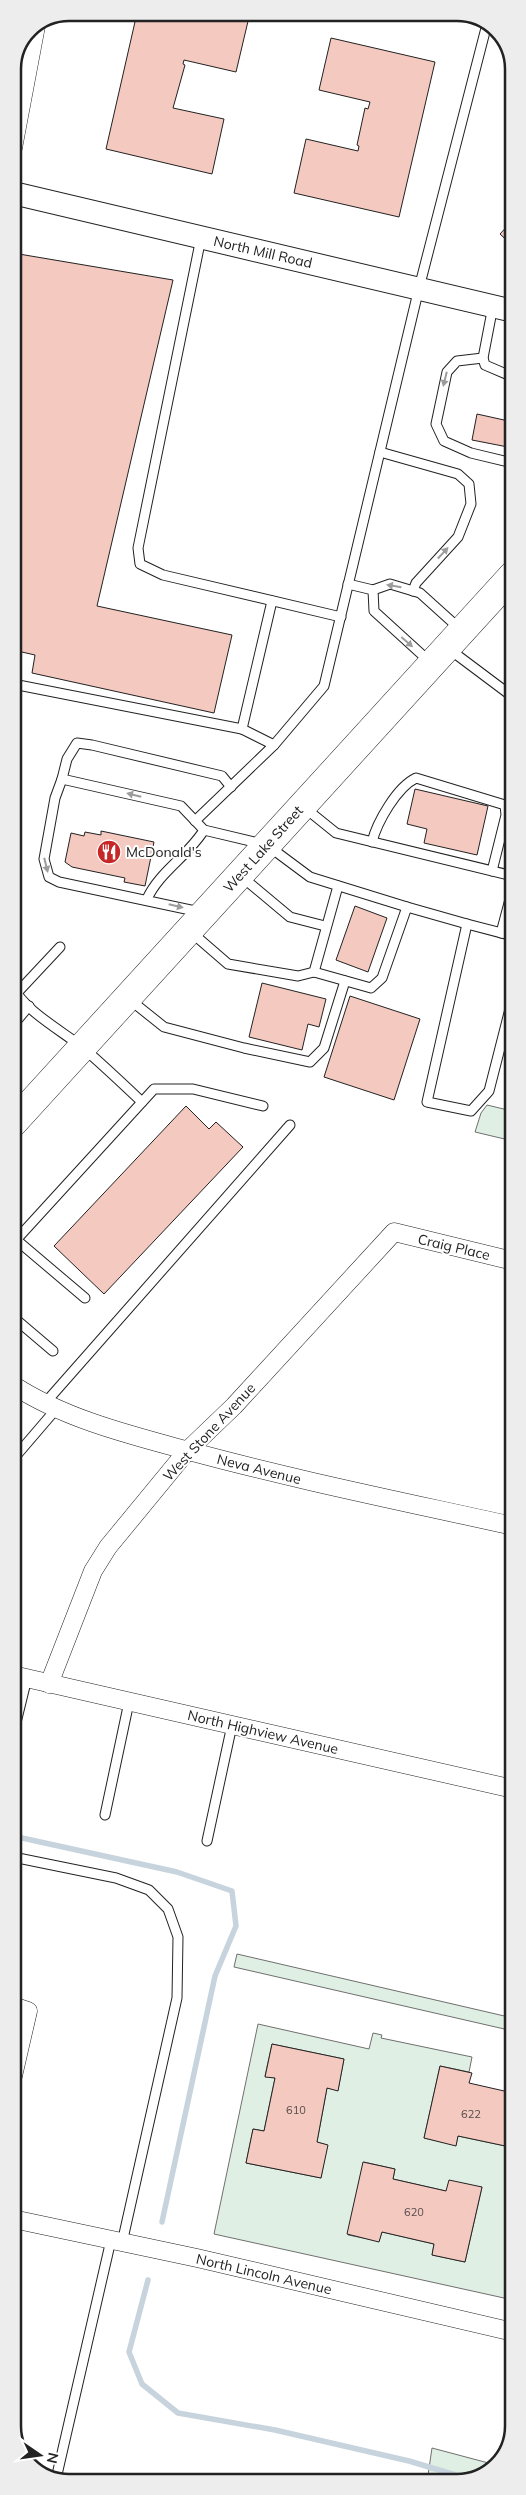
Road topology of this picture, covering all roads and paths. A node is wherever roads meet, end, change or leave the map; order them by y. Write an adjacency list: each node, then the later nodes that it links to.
1 (485, 31): 6 (lane)
2 (34, 36): 3 (street)
3 (21, 102)
4 (21, 195): 5 (street, North Mill Road)
5 (201, 237): 6 (street, North Mill Road); 16 (lane)
6 (418, 288): 7 (street, North Mill Road); 10 (lane)
7 (503, 308): 8 (lane)
8 (483, 358): 9 (lane); 11 (lane, one-way to 11)
9 (505, 374)
10 (380, 452): 12 (lane); 15 (lane, one-way to 10)
11 (505, 461)
12 (348, 584): 14 (lane); 17 (lane)
13 (505, 584): 18 (main road, West Lake Street)
14 (373, 590): 15 (lane, one-way to 14); 18 (lane, one-way to 18)
15 (413, 590): 18 (lane)
16 (272, 601): 17 (lane); 21 (lane)
17 (341, 617): 22 (lane)
18 (447, 648): 20 (lane); 26 (main road, West Lake Street)
19 (21, 686): 21 (lane)
20 (505, 691)
21 (242, 729): 22 (lane)
22 (274, 744): 24 (lane)
23 (62, 779): 24 (lane); 28 (lane, one-way to 23); 36 (lane, one-way to 36)
24 (231, 787): 28 (lane)
25 (505, 805): 30 (lane)
26 (303, 806): 30 (lane); 31 (main road, West Lake Street)
27 (505, 820): 32 (lane)
28 (195, 821): 29 (lane)
29 (204, 830): 31 (lane); 36 (lane)
30 (372, 842): 32 (lane)
31 (267, 845): 34 (main road, West Lake Street); 35 (lane)
32 (492, 871): 33 (lane)
33 (505, 874)
34 (240, 875): 39 (main road, West Lake Street); 41 (lane)
35 (338, 886): 37 (lane); 41 (lane)
36 (147, 899): 39 (lane, one-way to 39)
37 (407, 907): 40 (lane); 46 (lane)
38 (505, 918): 42 (lane)
39 (197, 922): 45 (lane); 49 (main road, West Lake Street)
40 (467, 924): 42 (lane); 52 (lane)
41 (325, 926): 45 (lane)
42 (501, 933): 43 (lane)
43 (505, 934)
44 (60, 947): 47 (lane)
45 (314, 972): 46 (lane)
46 (345, 981): 49 (lane)
47 (21, 983)
48 (21, 997): 50 (lane)
49 (128, 998): 53 (main road, West Lake Street)
50 (29, 1006): 51 (lane); 53 (lane)
51 (21, 1016)
52 (505, 1028)
53 (82, 1047): 54 (lane); 56 (main road, West Lake Street)
54 (142, 1102): 55 (lane); 58 (lane)
55 (263, 1106)
56 (21, 1114)
57 (290, 1125): 66 (lane)
58 (21, 1232)
59 (394, 1232): 61 (street, Craig Place); 68 (street, West Stone Avenue)
60 (21, 1243): 62 (lane)
61 (505, 1259)
62 (85, 1298)
63 (21, 1324): 64 (lane)
64 (53, 1351)
65 (21, 1389): 66 (street, Neva Avenue)
66 (51, 1405): 67 (lane); 68 (street, Neva Avenue)
67 (21, 1448)
68 (187, 1451): 69 (street, Neva Avenue); 71 (street, West Stone Avenue)
69 (505, 1524)
70 (21, 1677): 71 (street, North Highview Avenue)
71 (49, 1684): 72 (street, North Highview Avenue)
72 (129, 1702): 73 (street, North Highview Avenue); 75 (lane)
73 (232, 1725): 74 (street, North Highview Avenue); 76 (lane)
74 (505, 1787)
75 (105, 1816)
76 (207, 1841)
77 (21, 1859): 81 (lane)
78 (21, 2009): 79 (street)
79 (21, 2038)
80 (21, 2221): 81 (street, North Lincoln Avenue)
81 (116, 2241): 82 (street, North Lincoln Avenue); 83 (lane)
82 (505, 2330)
83 (58, 2472)

